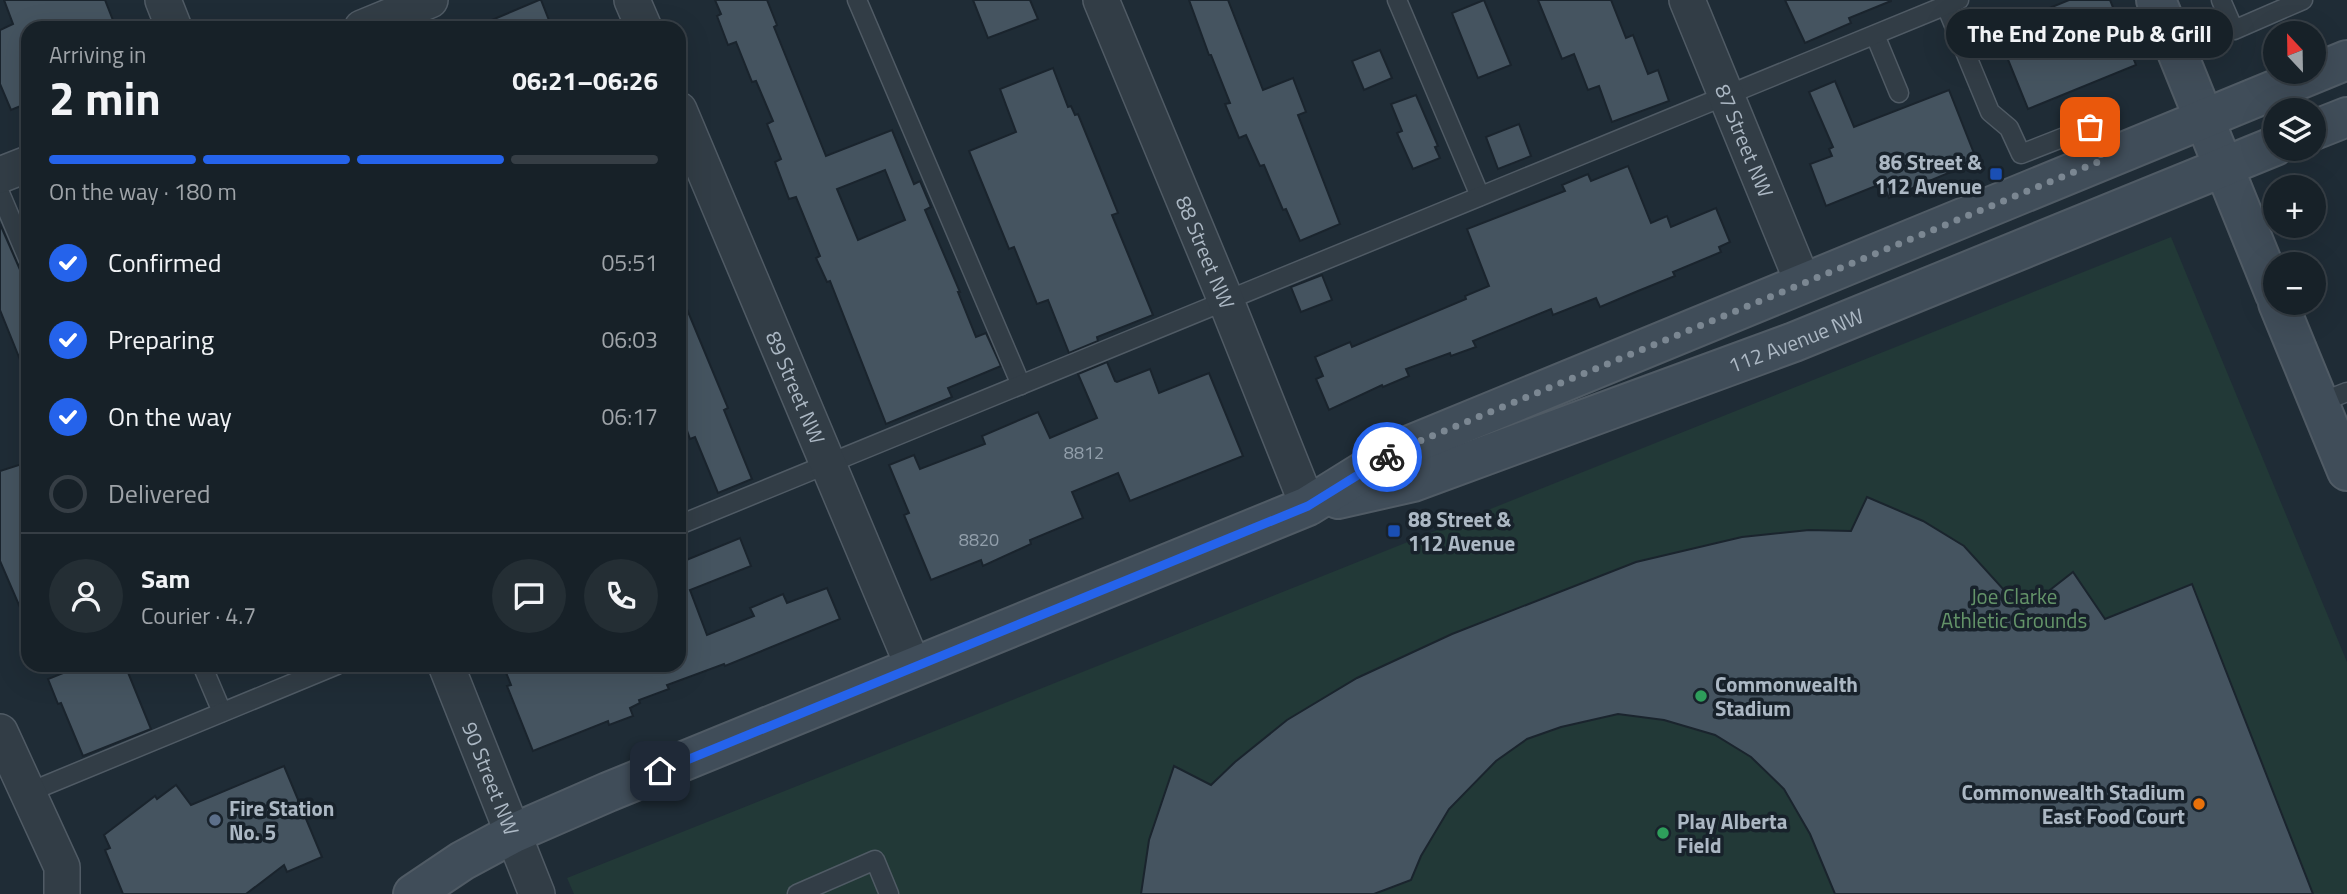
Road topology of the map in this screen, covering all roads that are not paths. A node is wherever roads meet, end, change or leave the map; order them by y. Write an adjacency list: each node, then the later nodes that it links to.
1 (163, 0): 13 (street)
2 (632, 0): 15 (street)
3 (857, 0): 36 (lane)
4 (1101, 0): 34 (street, 88 Street NW)
5 (1397, 0): 30 (lane)
6 (1687, 0): 19 (street, 87 Street NW)
7 (2156, 0): 21 (main road)
8 (2221, 0): 9 (lane)
9 (2303, 0)
10 (1953, 3): 11 (lane); 25 (lane)
11 (1918, 8): 16 (lane)
12 (408, 10): 14 (street)
13 (171, 21)
14 (380, 21)
15 (641, 21)
16 (1875, 35): 18 (lane); 19 (lane)
17 (2347, 60): 21 (main road, 112 Avenue NW)
18 (1899, 93)
19 (1727, 95): 30 (lane); 33 (street, 87 Street NW)
20 (2347, 117): 23 (main road)
21 (2203, 118): 25 (main road, 112 Avenue NW); 27 (main road)
22 (686, 126): 38 (street, 89 Street NW)
23 (2326, 126)
24 (2263, 151): 27 (main road, 112 Avenue NW)
25 (2103, 160): 33 (main road, 112 Avenue NW)
26 (21, 167): 28 (street)
27 (2223, 168): 32 (main road); 40 (main road, 112 Avenue NW)
28 (0, 175)
29 (0, 193): 31 (lane)
30 (1480, 196): 34 (lane)
31 (21, 242)
32 (2263, 265)
33 (1803, 283): 40 (main road, 112 Avenue NW)
34 (1226, 301): 36 (lane); 40 (street, 88 Street NW)
35 (2285, 315): 37 (main road)
36 (1021, 385): 38 (lane)
37 (2333, 398): 39 (main road)
38 (829, 463): 41 (lane); 42 (street, 89 Street NW)
39 (2347, 471)
40 (1308, 506): 42 (main road, 112 Avenue NW)
41 (686, 522)
42 (913, 666): 49 (main road, 112 Avenue NW)
43 (205, 672): 46 (lane)
44 (320, 672): 46 (lane)
45 (449, 672): 49 (street, 90 Street NW)
46 (222, 712): 48 (lane)
47 (0, 732): 48 (street)
48 (27, 793): 50 (street)
49 (514, 833): 51 (main road, 112 Avenue NW); 52 (street, 90 Street NW)
50 (62, 894)
51 (412, 894)
52 (537, 894)
53 (797, 894): 54 (lane)
54 (889, 894)

